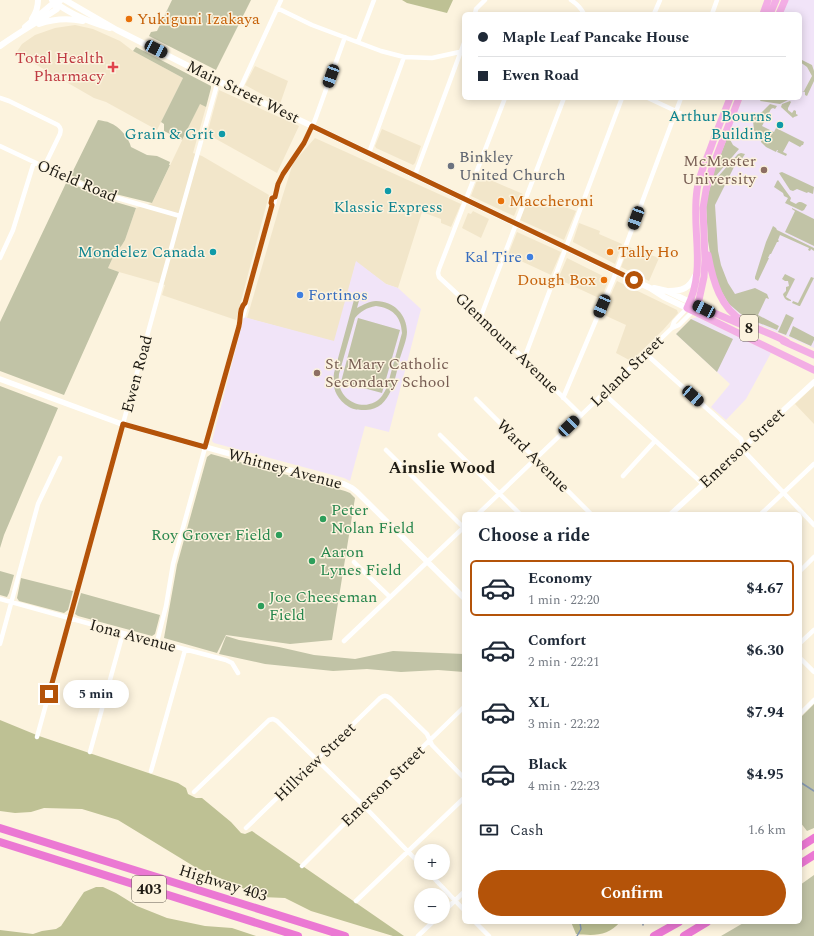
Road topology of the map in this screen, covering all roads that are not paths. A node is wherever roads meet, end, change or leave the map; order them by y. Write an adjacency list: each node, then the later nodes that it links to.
1 (38, 0): 25 (main road)
2 (52, 0): 14 (main road, Main Street West)
3 (65, 0): 26 (main road, Main Street West)
4 (281, 0): 15 (street)
5 (374, 0): 28 (street)
6 (485, 0): 16 (street)
7 (571, 0): 17 (street)
8 (660, 0): 18 (street)
9 (717, 0): 19 (street)
10 (763, 0): 20 (main road)
11 (768, 0): 21 (main road)
12 (776, 0): 22 (main road)
13 (785, 0): 23 (main road)
14 (59, 2): 24 (main road, Main Street West); 25 (main road)
15 (277, 8): 27 (street); 34 (street)
16 (476, 12)
17 (583, 12)
18 (655, 12)
19 (713, 12)
20 (760, 12)
21 (764, 12)
22 (771, 12)
23 (780, 12)
24 (91, 22): 25 (main road); 26 (main road, Main Street West)
25 (30, 25): 29 (main road)
26 (117, 30): 33 (main road, Main Street West)
27 (345, 37): 28 (street); 46 (street)
28 (358, 42): 32 (street)
29 (0, 46)
30 (462, 51): 32 (street)
31 (462, 54): 51 (street)
32 (404, 57): 48 (street)
33 (218, 80): 34 (main road, Main Street West); 53 (street, Ewen Road)
34 (239, 90): 46 (main road, Main Street West)
35 (0, 98): 50 (street)
36 (504, 100): 52 (street)
37 (563, 100): 54 (street)
38 (621, 100): 56 (street)
39 (652, 100): 44 (street)
40 (681, 100): 44 (street)
41 (729, 100): 58 (main road)
42 (738, 100): 45 (main road)
43 (741, 100): 45 (main road)
44 (678, 112): 59 (street)
45 (730, 120): 55 (main road)
46 (312, 126): 48 (main road, Main Street West); 79 (street)
47 (0, 146): 49 (street, Ofield Road)
48 (369, 153): 51 (main road, Main Street West)
49 (34, 162): 50 (street, Ofield Road); 57 (street)
50 (44, 167): 53 (street, Ofield Road)
51 (415, 175): 52 (main road, Main Street West)
52 (466, 199): 54 (main road, Main Street West); 63 (street, Glenmount Avenue)
53 (180, 216): 76 (street, Ewen Road)
54 (516, 223): 56 (main road, Main Street West); 63 (street)
55 (704, 235): 62 (main road); 65 (main road)
56 (566, 247): 59 (main road, Main Street West); 68 (street)
57 (0, 258)
58 (698, 269): 61 (main road); 62 (main road)
59 (616, 271): 60 (main road, Main Street West); 73 (street)
60 (650, 288): 61 (main road, Main Street West); 62 (main road, Main Street West)
61 (667, 291): 62 (main road, Main Street West)
62 (692, 307): 64 (street, Leland Street); 64 (street, Leland Street); 65 (main road, Main Street West / 8); 69 (main road, Main Street West / 8)
63 (481, 316): 68 (street, Glenmount Avenue)
64 (672, 328): 66 (street, Leland Street)
65 (787, 342): 67 (main road, Main Street West / 8)
66 (646, 354): 72 (street, Leland Street); 80 (street)
67 (814, 355)
68 (524, 359): 73 (street, Glenmount Avenue)
69 (814, 370)
70 (0, 379): 76 (street, Whitney Avenue)
71 (814, 382): 80 (street, Emerson Street)
72 (604, 394): 75 (street, Leland Street); 78 (street)
73 (563, 398): 75 (street, Glenmount Avenue)
74 (476, 399): 83 (street, Ward Avenue)
75 (581, 415): 83 (street, Leland Street)
76 (123, 424): 79 (street, Whitney Avenue); 107 (street, Ewen Road)
77 (440, 435): 87 (street)
78 (655, 441): 85 (street); 86 (street)
79 (205, 447): 101 (street, Whitney Avenue); 112 (street)
80 (743, 447): 86 (street, Emerson Street); 88 (street)
81 (386, 450): 97 (street)
82 (60, 458): 106 (street)
83 (536, 459): 87 (street, Leland Street); 91 (street, Ward Avenue)
84 (814, 464): 88 (street)
85 (623, 476)
86 (703, 484): 92 (street, Emerson Street)
87 (499, 493): 89 (street, Leland Street); 90 (street)
88 (784, 493): 93 (street); 95 (street)
89 (480, 512)
90 (518, 512)
91 (589, 512)
92 (673, 512)
93 (763, 512)
94 (802, 512): 96 (street)
95 (802, 512)
96 (814, 525)
97 (462, 526)
98 (462, 530): 101 (street)
99 (814, 557): 102 (street)
100 (354, 562): 104 (street)
101 (428, 562): 103 (street, Whitney Avenue); 104 (street)
102 (802, 569)
103 (462, 596)
104 (390, 598): 110 (street)
105 (0, 599): 106 (street, Iona Avenue)
106 (11, 603): 107 (street, Iona Avenue); 113 (street)
107 (70, 618): 109 (street, Iona Avenue); 121 (street, Ewen Road)
108 (814, 630): 111 (street)
109 (123, 633): 112 (street, Iona Avenue); 123 (street)
110 (344, 641)
111 (802, 641)
112 (157, 642): 114 (street, Iona Avenue)
113 (0, 644)
114 (185, 650): 117 (street, Iona Avenue); 125 (street)
115 (802, 660): 116 (street)
116 (814, 672)
117 (238, 673)
118 (814, 700): 120 (street)
119 (462, 709): 122 (street, Emerson Street)
120 (802, 712)
121 (37, 737)
122 (430, 740): 124 (street, Hillview Street); 126 (street); 129 (street, Emerson Street)
123 (90, 752)
124 (316, 760): 127 (street); 129 (street); 131 (street, Hillview Street)
125 (151, 771)
126 (462, 776)
127 (194, 792)
128 (462, 800): 135 (street)
129 (363, 805): 135 (street); 139 (street, Emerson Street)
130 (0, 828): 151 (highway, Highway 403 / 403)
131 (246, 828)
132 (814, 838): 134 (highway)
133 (0, 842): 150 (highway, Highway 403 / 403)
134 (802, 846)
135 (408, 852): 137 (street); 143 (street)
136 (814, 855): 138 (highway)
137 (414, 858)
138 (802, 863)
139 (302, 866)
140 (436, 880): 142 (street)
141 (462, 894): 142 (street)
142 (455, 900): 144 (street); 145 (street)
143 (356, 902)
144 (450, 905)
145 (462, 908)
146 (431, 924): 152 (street)
147 (477, 924): 153 (street)
148 (675, 924): 154 (highway)
149 (704, 924): 155 (highway)
150 (298, 936)
151 (345, 936)
152 (418, 936)
153 (488, 936)
154 (654, 936)
155 (684, 936)

